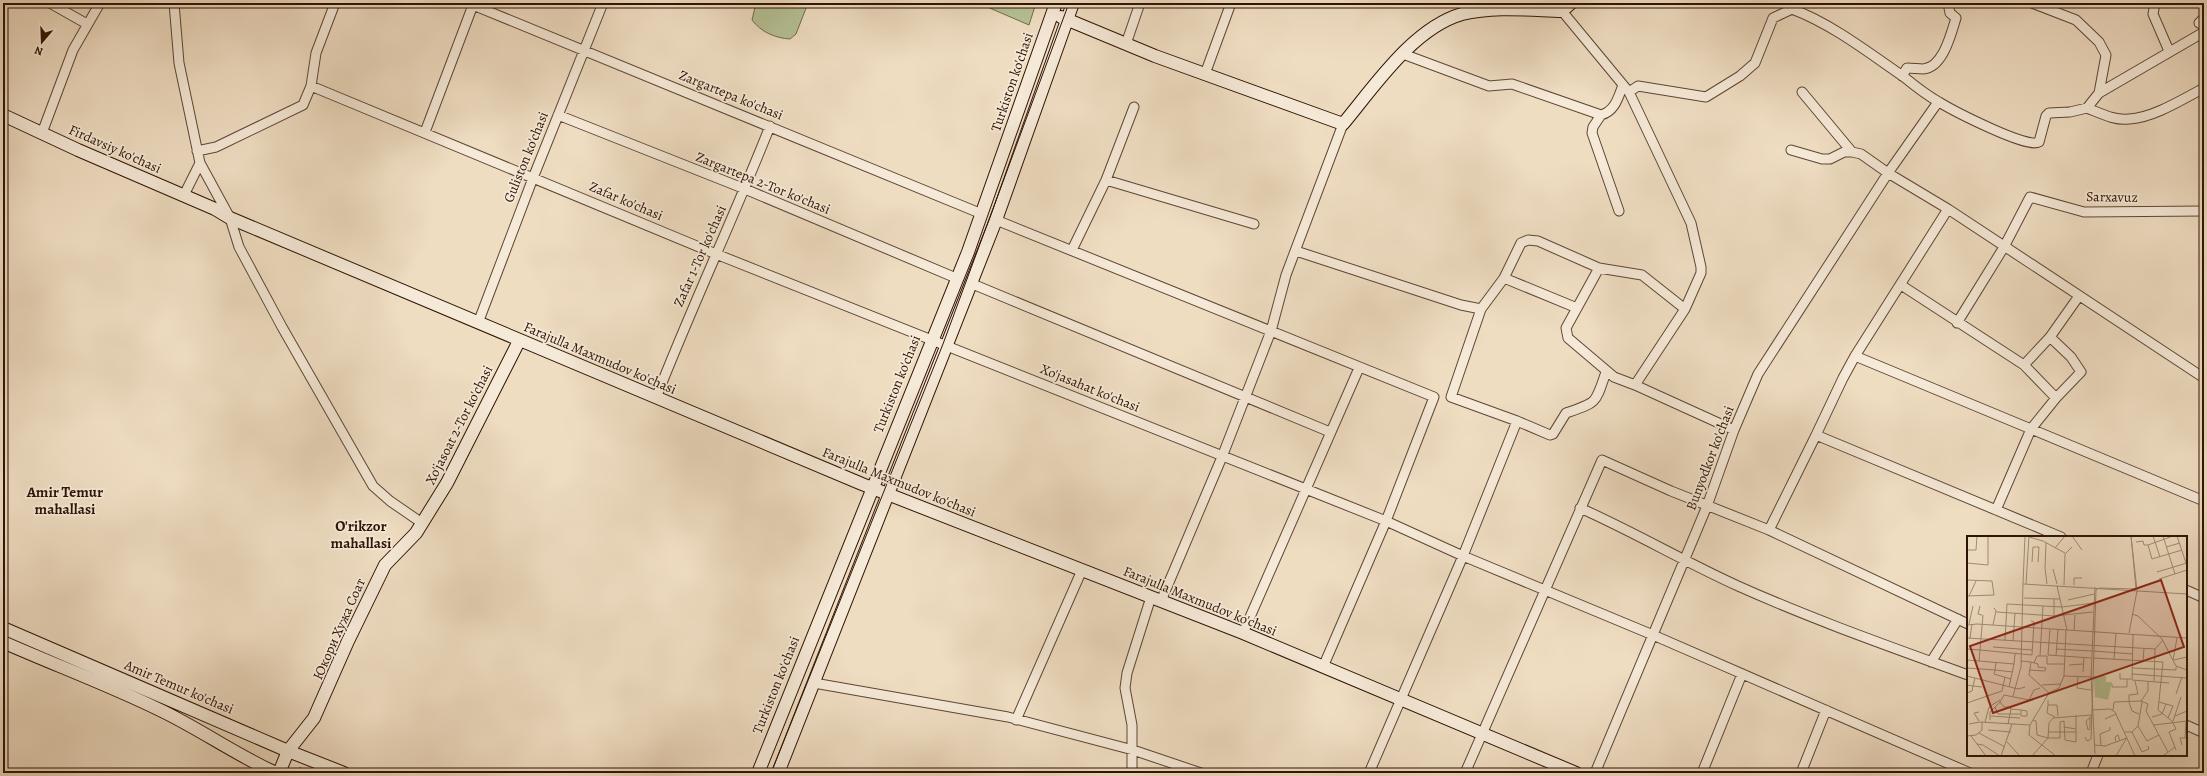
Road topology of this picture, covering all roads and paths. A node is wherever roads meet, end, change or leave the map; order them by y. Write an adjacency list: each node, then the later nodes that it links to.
1 (50, 3): 17 (street)
2 (100, 3): 17 (street)
3 (174, 3): 42 (street)
4 (335, 3): 26 (street)
5 (603, 3): 20 (street, Guliston ko'chasi)
6 (1056, 3): 15 (main road, Turkiston ko'chasi)
7 (1073, 3): 16 (main road)
8 (1140, 3): 19 (street)
9 (1231, 3): 23 (street)
10 (1948, 3): 24 (street)
11 (2032, 3): 30 (street)
12 (2155, 3): 21 (street)
13 (471, 4): 20 (street, Zargartepa ko'chasi); 39 (street)
14 (1567, 7): 22 (main road); 25 (street)
15 (1052, 16): 16 (main road); 54 (main road, Turkiston ko'chasi)
16 (1068, 20): 19 (main road); 56 (main road)
17 (87, 24): 40 (street)
18 (2204, 32): 21 (street)
19 (1126, 44): 23 (main road)
20 (584, 50): 35 (street, Guliston ko'chasi); 38 (street, Zargartepa ko'chasi)
21 (2169, 51): 30 (street)
22 (1403, 54): 36 (street); 37 (main road)
23 (1204, 74): 37 (main road)
24 (1902, 76): 28 (street); 31 (street)
25 (1623, 85): 28 (street); 36 (street)
26 (311, 86): 39 (street, Zafar ko'chasi); 42 (street)
27 (2204, 88): 33 (street)
28 (1629, 92): 70 (street)
29 (1802, 92): 43 (street)
30 (2099, 93): 33 (street)
31 (1938, 102): 33 (street); 45 (street, Bunyodkor ko'chasi)
32 (1134, 107): 47 (street)
33 (2088, 108)
34 (3, 115): 40 (main road, Firdavsiy ko'chasi)
35 (558, 115): 46 (street, Guliston ko'chasi); 48 (street, Zargartepa 2-Tor ko'chasi)
36 (1601, 115): 52 (street)
37 (1343, 124): 60 (street)
38 (770, 126): 48 (street, Zafar 1-Tor ko'chasi); 54 (street, Zargartepa ko'chasi)
39 (425, 132): 46 (street, Zafar ko'chasi)
40 (42, 133): 49 (main road, Firdavsiy ko'chasi)
41 (1791, 150): 43 (street)
42 (197, 151): 44 (street)
43 (1852, 152): 45 (street)
44 (200, 163): 49 (street); 55 (street)
45 (1888, 173): 51 (street); 89 (street, Bunyodkor ko'chasi)
46 (533, 178): 61 (street, Zafar ko'chasi); 72 (street, Guliston ko'chasi)
47 (1106, 180): 57 (street); 59 (street)
48 (745, 189): 61 (street, Zafar 1-Tor ko'chasi); 63 (street, Zargartepa 2-Tor ko'chasi)
49 (184, 195): 50 (main road, Firdavsiy ko'chasi)
50 (215, 209): 55 (main road, Farajulla Maxmudov ko'chasi)
51 (1948, 209): 58 (street); 66 (street)
52 (1619, 211)
53 (2204, 211): 58 (street, Sarxavuz)
54 (982, 214): 63 (main road, Turkiston ko'chasi)
55 (230, 218): 72 (main road, Farajulla Maxmudov ko'chasi); 101 (street)
56 (996, 220): 59 (street); 65 (main road)
57 (1254, 224)
58 (2004, 247): 67 (street); 71 (street)
59 (1072, 250): 73 (street)
60 (1296, 250): 69 (street); 73 (street)
61 (716, 254): 75 (street, Zafar ko'chasi); 85 (street, Zafar 1-Tor ko'chasi)
62 (1599, 268): 64 (street); 68 (street); 70 (street)
63 (956, 278): 75 (main road, Turkiston ko'chasi)
64 (1504, 278): 68 (street); 69 (street)
65 (970, 283): 77 (main road); 84 (street)
66 (1901, 285): 71 (street); 78 (street)
67 (2079, 296): 74 (street); 82 (street)
68 (1577, 308): 81 (street)
69 (1481, 309): 87 (street)
70 (1685, 310): 83 (street)
71 (1957, 322): 79 (street)
72 (478, 323): 76 (main road, Farajulla Maxmudov ko'chasi)
73 (1271, 331): 80 (street); 84 (street)
74 (2050, 337): 79 (street); 86 (street)
75 (932, 339): 77 (street, Xo'jasahat ko'chasi); 93 (main road, Turkiston ko'chasi)
76 (519, 340): 85 (main road, Farajulla Maxmudov ko'chasi); 101 (main road, Xo'jasoat 2-Tor ko'chasi)
77 (947, 345): 92 (street, Xo'jasahat ko'chasi); 95 (main road)
78 (1855, 356): 88 (street); 91 (street)
79 (2024, 364): 86 (street)
80 (1359, 368): 90 (street); 100 (street)
81 (1606, 372): 83 (street); 87 (street)
82 (2204, 378)
83 (1635, 385): 89 (street)
84 (1245, 395): 90 (street); 92 (street)
85 (656, 398): 93 (main road, Farajulla Maxmudov ko'chasi)
86 (2056, 398): 88 (street)
87 (1517, 421): 104 (street)
88 (2031, 429): 96 (street); 99 (street)
89 (1734, 430): 97 (street, Bunyodkor ko'chasi)
90 (1330, 432): 94 (street)
91 (1816, 435): 99 (street); 102 (street)
92 (1222, 456): 94 (street, Xo'jasahat ko'chasi); 110 (street)
93 (872, 487): 95 (main road, Farajulla Maxmudov ko'chasi); 132 (main road, Turkiston ko'chasi)
94 (1306, 489): 100 (street, Xo'jasahat ko'chasi); 113 (street)
95 (889, 494): 106 (main road, Farajulla Maxmudov ko'chasi); 120 (main road)
96 (2204, 502)
97 (1707, 506): 98 (street); 102 (street); 105 (street, Bunyodkor ko'chasi)
98 (1580, 508): 105 (street); 107 (street)
99 (1996, 510): 103 (street)
100 (1386, 521): 104 (street, Xo'jasahat ko'chasi); 117 (street)
101 (422, 523): 128 (main road, Юкори Хужа Соат)
102 (1769, 530): 111 (street)
103 (2059, 536)
104 (1463, 556): 107 (street, Xo'jasahat ko'chasi); 121 (street)
105 (1685, 560): 114 (street, Bunyodkor ko'chasi); 116 (street)
106 (1082, 570): 110 (main road, Farajulla Maxmudov ko'chasi); 123 (street)
107 (1544, 589): 114 (street, Xo'jasahat ko'chasi); 125 (street)
108 (2187, 590): 109 (street)
109 (2204, 598)
110 (1156, 599): 113 (main road, Farajulla Maxmudov ko'chasi); 127 (street)
111 (1965, 620): 116 (street)
112 (3, 628): 128 (main road, Amir Temur ko'chasi)
113 (1243, 633): 117 (main road, Farajulla Maxmudov ko'chasi)
114 (1653, 635): 118 (street, Xo'jasahat ko'chasi); 139 (street, Bunyodkor ko'chasi)
115 (3, 642): 130 (main road, Amir Temur ko'chasi)
116 (1931, 662): 119 (street)
117 (1323, 667): 121 (main road, Farajulla Maxmudov ko'chasi)
118 (1742, 674): 122 (street, Xo'jasahat ko'chasi); 140 (street)
119 (1967, 675)
120 (814, 683): 123 (street); 133 (main road)
121 (1401, 700): 125 (main road, Farajulla Maxmudov ko'chasi); 136 (street)
122 (1826, 710): 141 (street); 142 (street, Xo'jasahat ko'chasi)
123 (1016, 720): 127 (street)
124 (2187, 725): 126 (street)
125 (1481, 733): 137 (street); 138 (main road, Farajulla Maxmudov ko'chasi)
126 (2204, 733)
127 (1133, 750): 134 (street); 135 (street)
128 (288, 751): 130 (main road, Юкори Хужа Соат); 131 (main road, Amir Temur ko'chasi)
129 (2098, 756): 143 (street)
130 (277, 773)
131 (344, 773)
132 (758, 773)
133 (778, 773)
134 (1132, 773)
135 (1201, 773)
136 (1369, 773)
137 (1465, 773)
138 (1576, 773)
139 (1595, 773)
140 (1702, 773)
141 (1801, 773)
142 (1970, 773)
143 (2091, 773)

